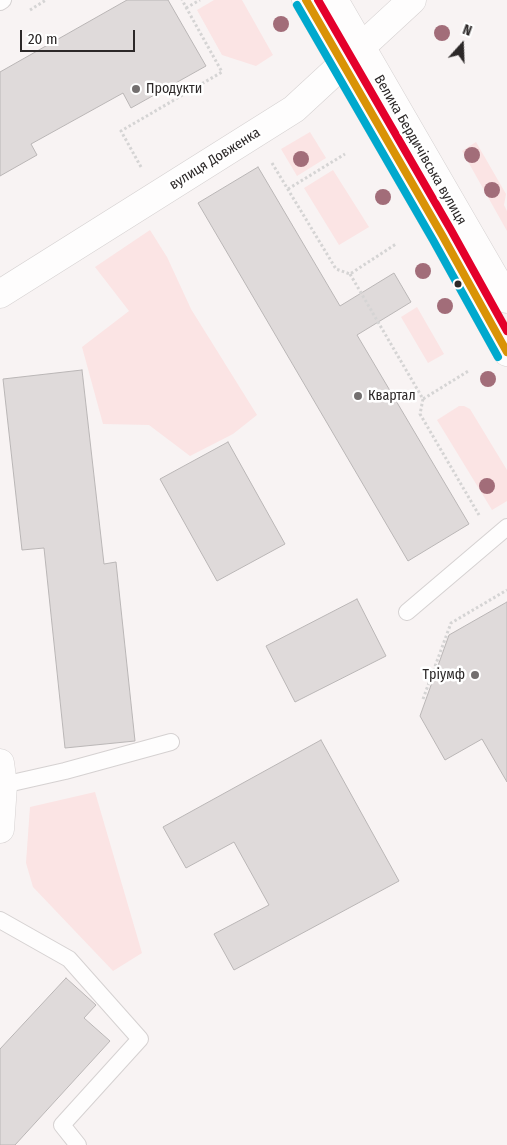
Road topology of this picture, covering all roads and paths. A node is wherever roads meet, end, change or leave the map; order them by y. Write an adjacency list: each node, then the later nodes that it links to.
1 (182, 0): 6 (path)
2 (200, 0): 6 (path)
3 (306, 0): 7 (main road, Велика Бердичівська вулиця)
4 (334, 0): 7 (main road, Велика Бердичівська вулиця)
5 (412, 0): 7 (main road, вулиця Довженка)
6 (186, 8): 11 (path)
7 (352, 56): 11 (main road, вулиця Довженка); 15 (main road, Велика Бердичівська вулиця); 16 (main road, Велика Бердичівська вулиця)
8 (344, 154): 10 (path)
9 (271, 162): 10 (path)
10 (288, 189): 13 (path)
11 (157, 196): 14 (main road, вулиця Довженка)
12 (396, 244): 13 (path)
13 (350, 274): 18 (path)
14 (0, 294)
15 (507, 299)
16 (507, 352)
17 (470, 370): 18 (path)
18 (423, 399): 20 (path)
19 (507, 527): 20 (lane)
20 (493, 538): 22 (lane)
21 (507, 590): 23 (path)
22 (407, 612)
23 (423, 699)
24 (171, 742): 25 (lane)
25 (2, 774): 26 (main road)
26 (0, 829)
27 (0, 920): 28 (lane)
28 (78, 1145)

